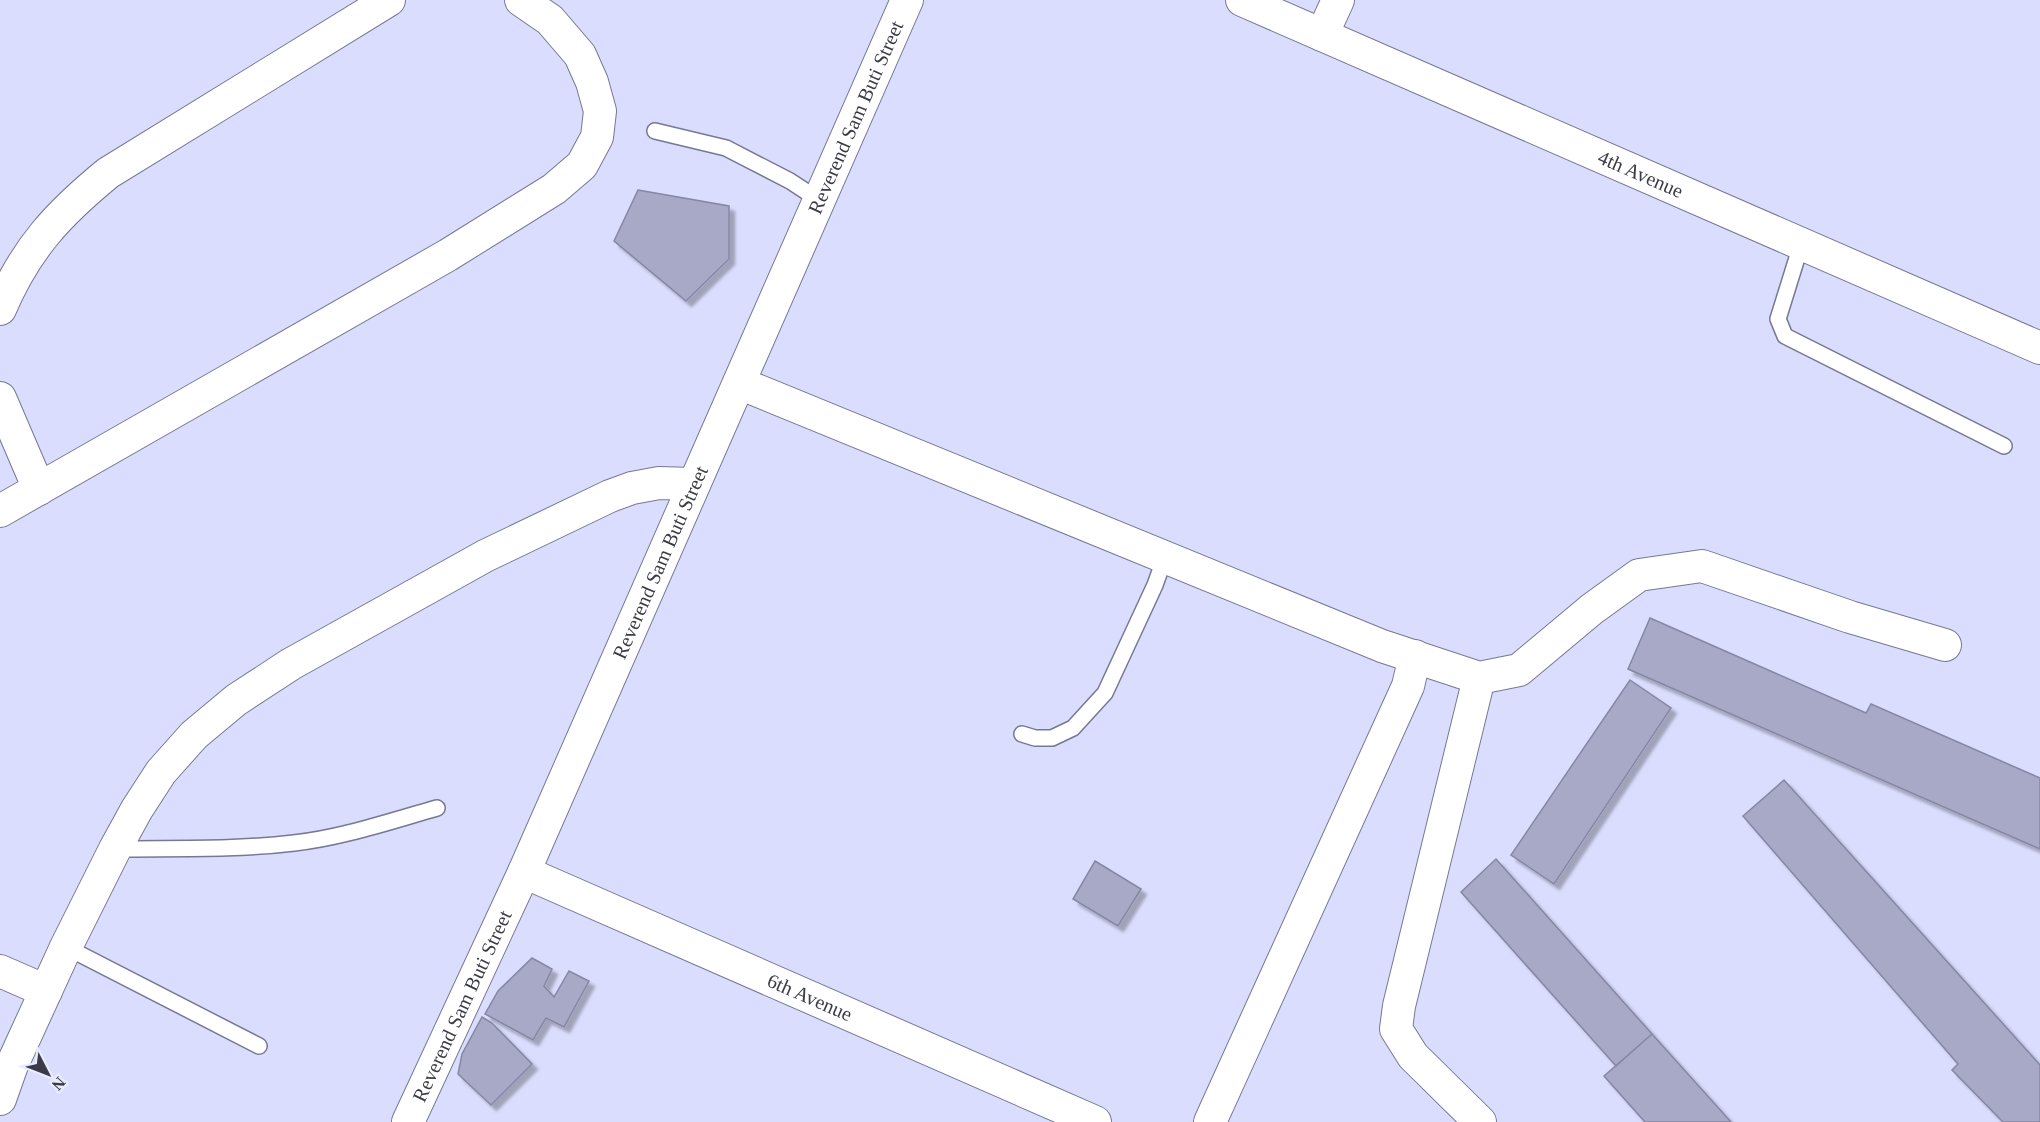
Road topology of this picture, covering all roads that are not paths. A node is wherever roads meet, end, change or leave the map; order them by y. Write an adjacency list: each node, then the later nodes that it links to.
1 (389, 0): 10 (street)
2 (521, 0): 16 (street)
3 (907, 0): 8 (street, Reverend Sam Buti Street)
4 (1242, 0): 6 (street, 4th Avenue)
5 (1338, 0): 6 (street)
6 (1322, 35): 9 (street, 4th Avenue)
7 (655, 131): 8 (lane)
8 (819, 200): 12 (street, Reverend Sam Buti Street)
9 (1801, 245): 11 (street, 4th Avenue); 14 (lane)
10 (0, 309)
11 (2040, 348)
12 (739, 383): 15 (street, Reverend Sam Buti Street); 18 (street)
13 (0, 398): 16 (street)
14 (2004, 446)
15 (693, 484): 24 (street); 25 (street, Reverend Sam Buti Street)
16 (39, 489): 17 (street)
17 (0, 511)
18 (1165, 557): 20 (street); 22 (lane)
19 (1945, 645): 21 (street)
20 (1415, 656): 21 (street); 33 (street)
21 (1479, 678): 34 (street)
22 (1022, 734)
23 (437, 808): 24 (lane)
24 (116, 849): 26 (street)
25 (524, 872): 31 (street, Reverend Sam Buti Street); 32 (street, 6th Avenue)
26 (66, 947): 28 (street); 29 (lane)
27 (0, 971): 28 (street)
28 (46, 992): 30 (street)
29 (259, 1046)
30 (0, 1099)
31 (408, 1122)
32 (1095, 1122)
33 (1210, 1122)
34 (1480, 1122)

